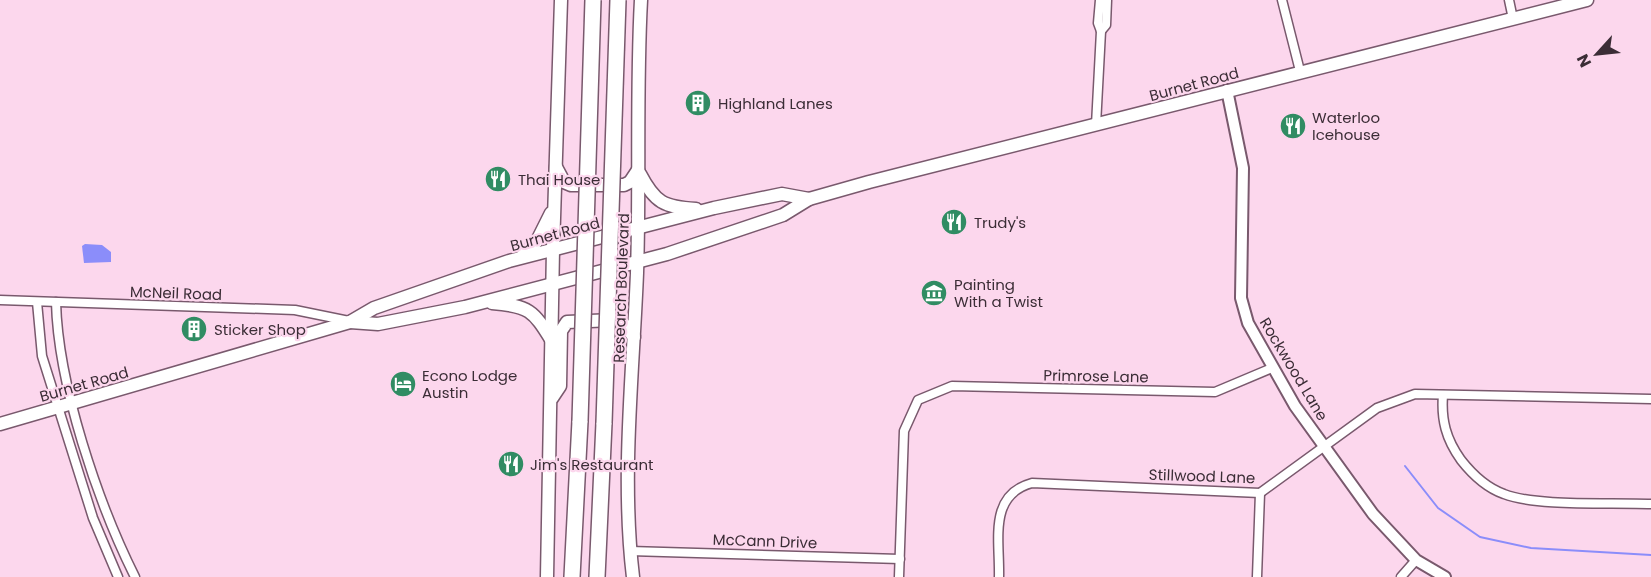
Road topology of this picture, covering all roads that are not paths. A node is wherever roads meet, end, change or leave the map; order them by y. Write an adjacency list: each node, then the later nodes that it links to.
1 (561, 0): 15 (main road)
2 (593, 0): 49 (highway, bridge)
3 (618, 0): 42 (highway, bridge)
4 (641, 0): 16 (main road, Research Boulevard)
5 (1100, 0): 11 (street)
6 (1107, 0): 11 (street)
7 (1282, 0): 12 (street)
8 (1509, 0): 10 (street)
9 (1587, 0): 10 (main road, Burnet Road)
10 (1514, 19): 12 (main road, Burnet Road)
11 (1101, 31): 14 (street)
12 (1300, 71): 13 (main road, Burnet Road)
13 (1227, 90): 14 (main road, Burnet Road); 32 (street, Rockwood Lane)
14 (1096, 125): 17 (main road, Burnet Road)
15 (556, 166): 16 (main road); 18 (main road)
16 (638, 170): 19 (main road); 20 (main road, Research Boulevard)
17 (809, 199): 19 (main road, Burnet Road); 23 (main road, Burnet Road)
18 (554, 206): 21 (main road); 22 (main road)
19 (706, 210): 20 (main road, Burnet Road)
20 (639, 228): 21 (main road, Burnet Road); 23 (main road, Research Boulevard)
21 (552, 249): 22 (main road, Burnet Road); 24 (main road)
22 (518, 259): 29 (main road, Burnet Road)
23 (638, 262): 24 (main road, Burnet Road); 30 (main road, Research Boulevard)
24 (553, 282): 28 (main road, Burnet Road); 31 (main road)
25 (0, 300): 26 (street, McNeil Road)
26 (37, 302): 27 (street, McNeil Road); 37 (street)
27 (56, 302): 29 (street, McNeil Road); 36 (street)
28 (482, 302): 29 (main road, Burnet Road); 31 (main road)
29 (350, 322): 36 (main road, Burnet Road)
30 (634, 337): 34 (main road); 43 (main road, Research Boulevard)
31 (552, 341): 34 (main road)
32 (1272, 368): 39 (street, Rockwood Lane); 44 (street, Primrose Lane)
33 (1443, 395): 35 (street, Stillwood Lane); 39 (street, Stillwood Lane); 41 (street)
34 (551, 399): 48 (main road)
35 (1651, 399)
36 (73, 404): 37 (main road, Burnet Road); 47 (street)
37 (58, 408): 38 (main road, Burnet Road); 46 (street)
38 (0, 424)
39 (1324, 447): 40 (street, Stillwood Lane); 45 (street, Rockwood Lane)
40 (1260, 493): 54 (street, Stillwood Lane); 55 (street)
41 (1651, 504)
42 (599, 537): 50 (highway); 51 (highway)
43 (630, 551): 44 (street, McCann Drive); 52 (main road, Research Boulevard)
44 (900, 559): 53 (street)
45 (1416, 560): 56 (street); 57 (street, Rockwood Lane)
46 (118, 577)
47 (135, 577)
48 (548, 577)
49 (572, 577)
50 (597, 577)
51 (603, 577)
52 (633, 577)
53 (899, 577)
54 (999, 577)
55 (1257, 577)
56 (1401, 577)
57 (1445, 577)

